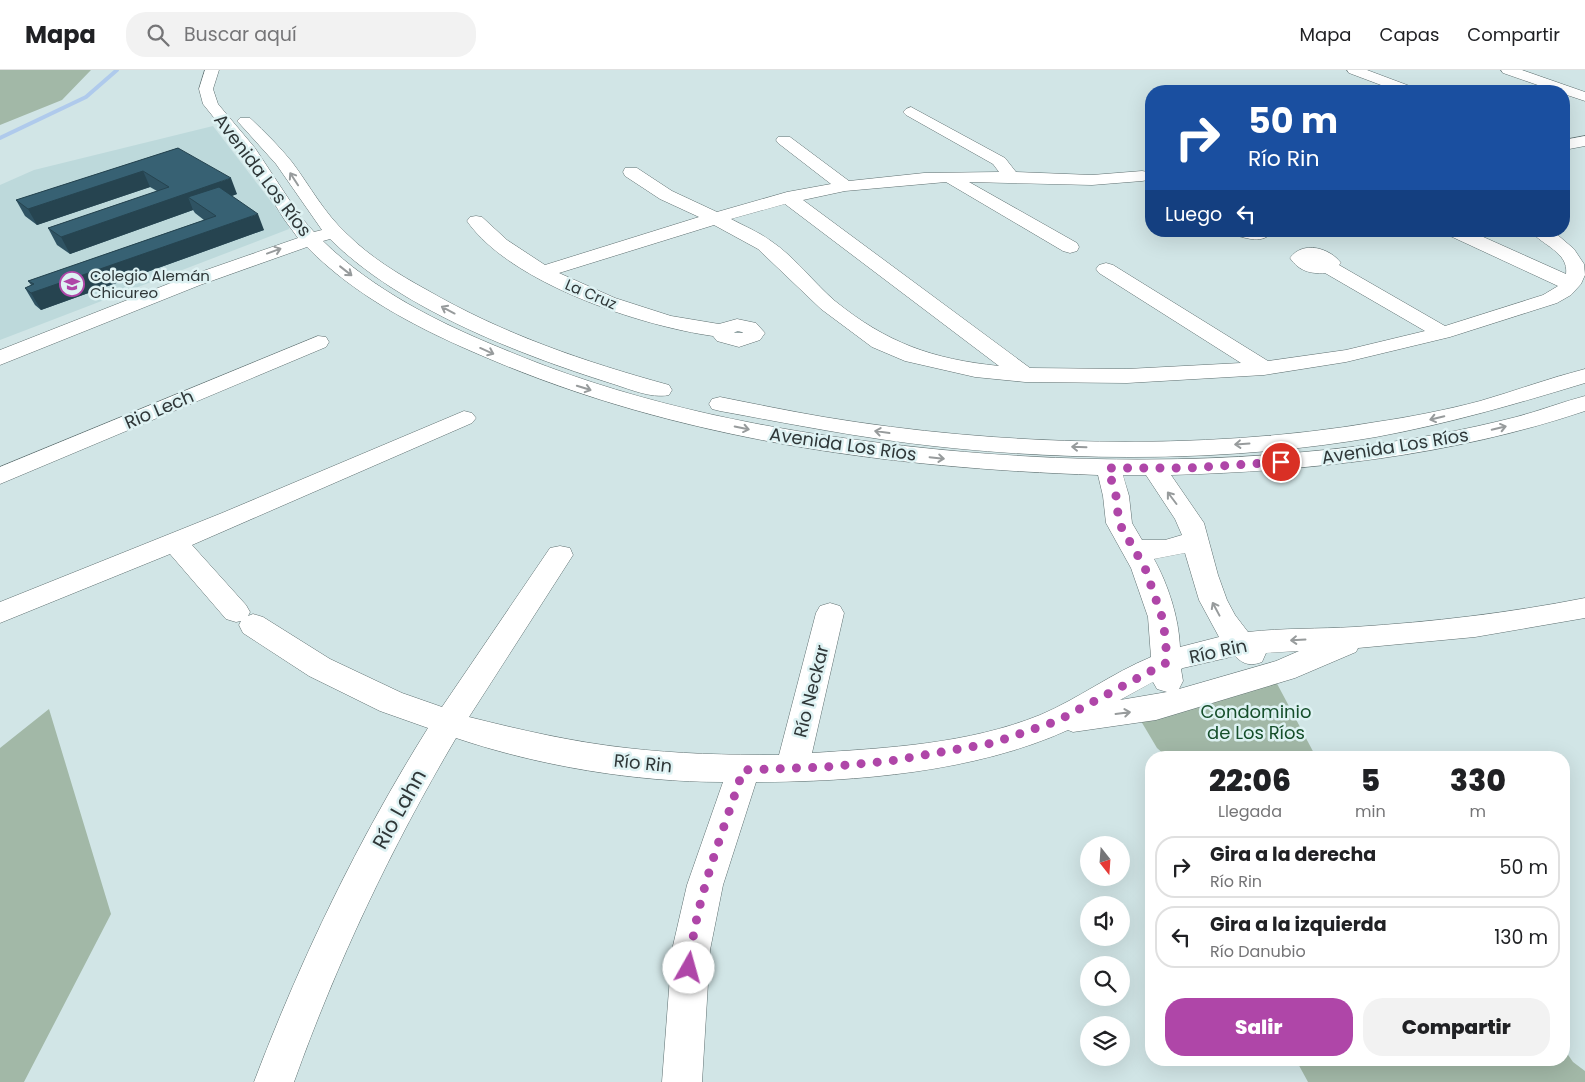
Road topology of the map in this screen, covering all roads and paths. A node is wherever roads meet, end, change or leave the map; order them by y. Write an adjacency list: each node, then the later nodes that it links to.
1 (212, 70): 8 (street, Avenida Los Ríos)
2 (1354, 70): 4 (street)
3 (1508, 70): 5 (street)
4 (1394, 85)
5 (1552, 85)
6 (1570, 91): 7 (street)
7 (1585, 96)
8 (210, 102): 10 (street, Avenida Los Ríos); 11 (street, Avenida Los Ríos)
9 (911, 112): 18 (street)
10 (255, 132): 11 (street); 25 (street, Avenida Los Ríos, one-way to 10)
11 (237, 136): 26 (street, Avenida Los Ríos)
12 (784, 140): 21 (street)
13 (1585, 141): 14 (street)
14 (1570, 144)
15 (1585, 156): 16 (street)
16 (1570, 159)
17 (631, 172): 23 (street)
18 (1009, 176): 19 (street); 20 (street)
19 (949, 177): 21 (street); 29 (street)
20 (1145, 177)
21 (845, 186): 22 (street)
22 (787, 197): 23 (street); 42 (street)
23 (716, 218): 32 (street); 42 (street)
24 (476, 221): 32 (street, La Cruz)
25 (328, 225): 26 (street); 40 (street, Avenida Los Ríos, one-way to 25)
26 (304, 232): 34 (street); 40 (street, Avenida Los Ríos, one-way to 40)
27 (1472, 237): 33 (street)
28 (1548, 237): 33 (street)
29 (1070, 247)
30 (1328, 267): 36 (street)
31 (1106, 269): 41 (street)
32 (544, 272): 35 (street, La Cruz)
33 (1577, 272): 36 (street)
34 (188, 277): 38 (street); 39 (street)
35 (723, 331)
36 (1443, 333): 41 (street)
37 (318, 342): 49 (street, Rio Lech)
38 (0, 344)
39 (0, 358)
40 (547, 366): 46 (street, Avenida Los Ríos)
41 (1264, 368): 42 (street)
42 (1025, 375)
43 (1585, 376): 46 (street, Avenida Los Ríos, one-way to 46)
44 (1585, 403): 48 (street, Avenida Los Ríos, one-way to 44)
45 (464, 418): 51 (street)
46 (991, 453): 47 (street, Avenida Los Ríos)
47 (1108, 468): 48 (street, Avenida Los Ríos); 52 (street)
48 (1155, 468): 50 (street, one-way to 48)
49 (0, 476)
50 (1195, 540): 52 (street); 58 (street, one-way to 50)
51 (174, 542): 55 (street); 63 (street, Río Rin)
52 (1134, 548): 59 (street)
53 (560, 555): 63 (street, Río Lahn)
54 (1585, 608): 57 (street, Río Rin)
55 (0, 613)
56 (830, 613): 64 (street, Río Neckar)
57 (1364, 637): 58 (street, Río Rin, one-way to 58); 60 (street, Río Rin)
58 (1240, 643): 59 (street, Río Rin); 60 (street)
59 (1166, 663): 61 (street); 62 (street, Río Rin)
60 (1256, 678): 61 (street, Río Rin)
61 (1182, 700): 62 (street, Río Rin, one-way to 61)
62 (1057, 721): 64 (street, Río Rin)
63 (449, 722): 65 (street, Río Rin); 66 (street, Río Lahn)
64 (792, 769): 65 (street, Río Rin)
65 (743, 770): 67 (street)
66 (274, 1082)
67 (682, 1082)

